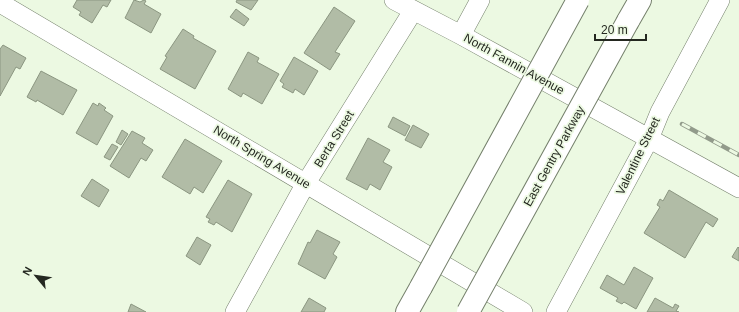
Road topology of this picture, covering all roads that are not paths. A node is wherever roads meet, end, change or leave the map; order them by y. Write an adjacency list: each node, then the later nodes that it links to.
1 (394, 0): 7 (street, North Fannin Avenue)
2 (480, 0): 8 (street)
3 (578, 0): 13 (main road, bridge)
4 (640, 0): 14 (main road, East Gentry Parkway, bridge)
5 (720, 0): 9 (street, Valentine Street)
6 (0, 3): 10 (street, North Spring Avenue)
7 (413, 11): 8 (street, North Fannin Avenue); 10 (street, Berta Street)
8 (461, 35): 9 (street, North Fannin Avenue)
9 (649, 139): 11 (street, North Fannin Avenue); 16 (street, Valentine Street)
10 (306, 183): 12 (street, Berta Street); 15 (street, North Spring Avenue)
11 (739, 188)
12 (235, 312)
13 (407, 312)
14 (468, 312)
15 (523, 312)
16 (556, 312)

